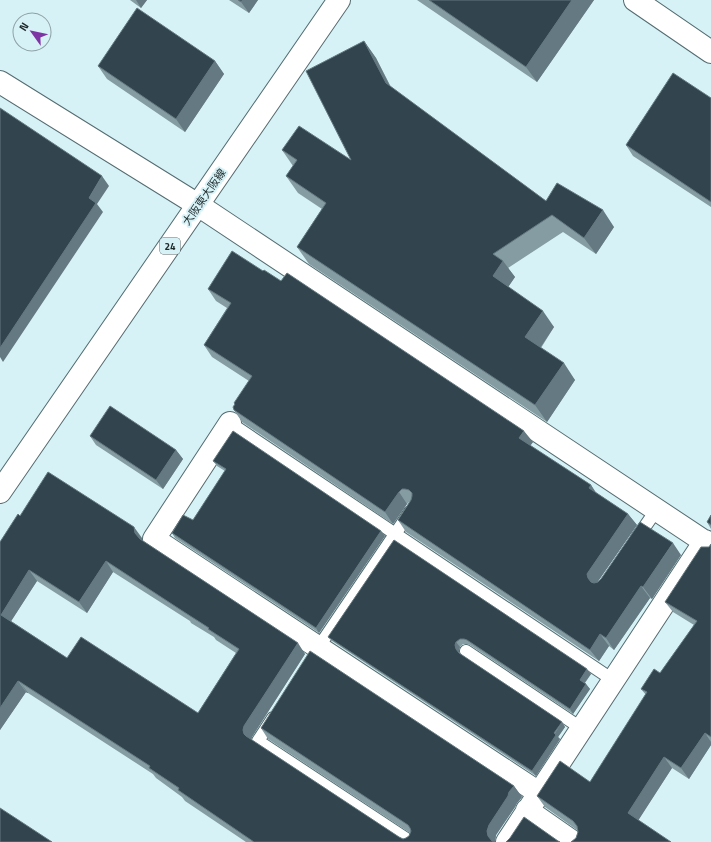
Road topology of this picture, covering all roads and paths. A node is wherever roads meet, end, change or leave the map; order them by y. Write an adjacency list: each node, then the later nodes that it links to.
1 (635, 0): 3 (street)
2 (335, 1): 5 (street, 大阪東大阪線 / 24)
3 (711, 52)
4 (0, 82): 5 (street)
5 (198, 205): 7 (street, 大阪東大阪線 / 24); 9 (street)
6 (230, 423): 10 (lane); 14 (street)
7 (0, 492)
8 (413, 508): 10 (lane)
9 (657, 509): 11 (street); 12 (lane)
10 (395, 534): 14 (lane); 15 (lane)
11 (708, 544): 15 (street)
12 (630, 548)
13 (466, 651): 17 (lane)
14 (314, 654): 18 (street)
15 (613, 680): 17 (street)
16 (280, 708): 19 (lane)
17 (582, 728): 18 (street)
18 (533, 802): 20 (street); 21 (street)
19 (411, 842)
20 (507, 842)
21 (573, 842)

